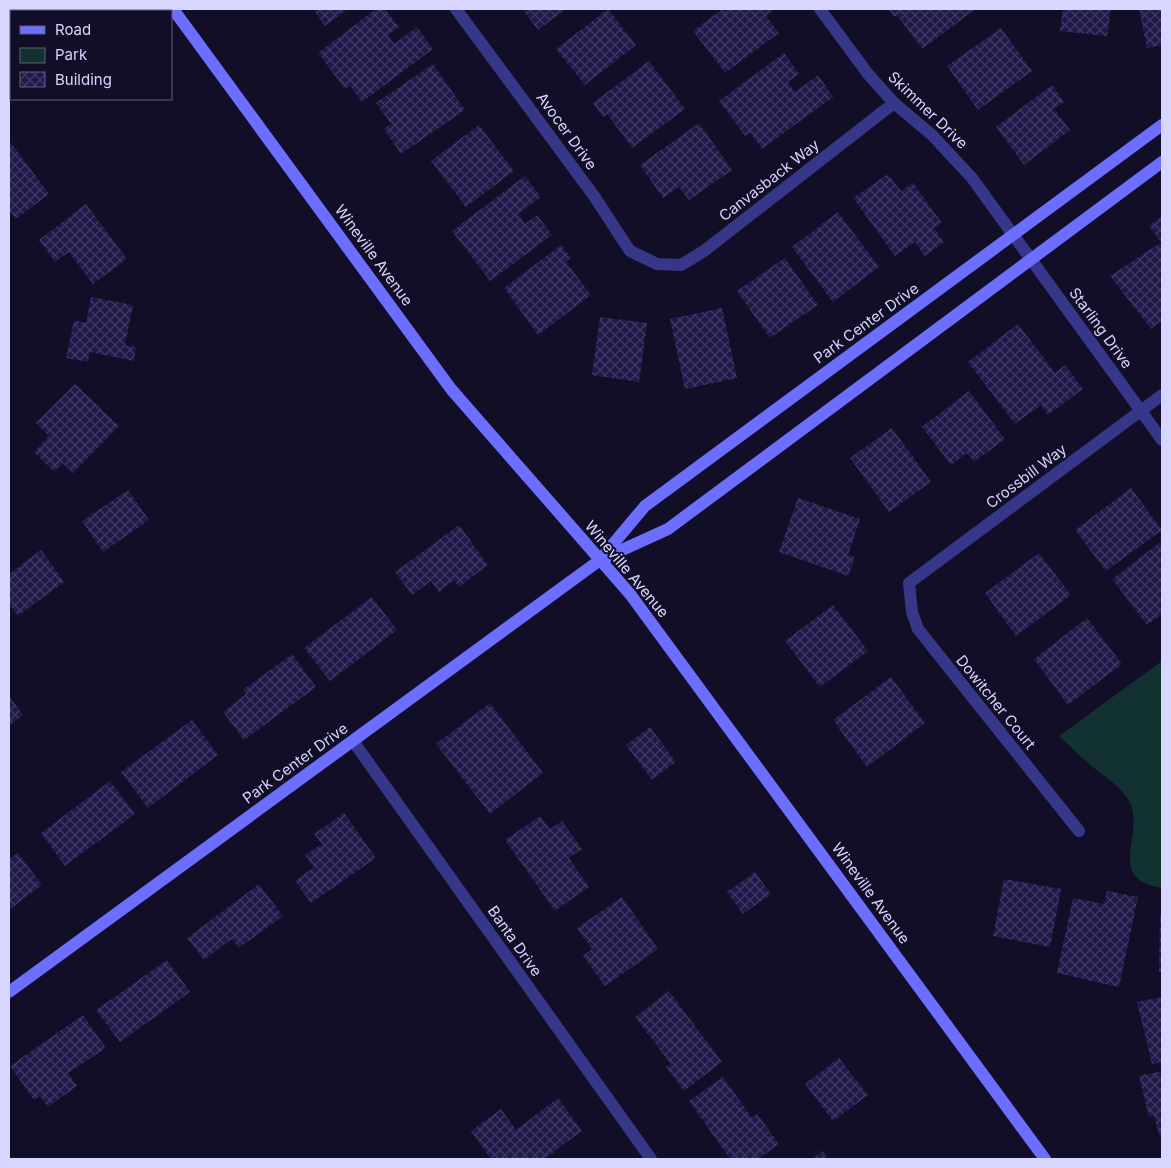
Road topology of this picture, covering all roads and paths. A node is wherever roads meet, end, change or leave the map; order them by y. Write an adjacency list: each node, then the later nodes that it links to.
1 (173, 9): 13 (street, Wineville Avenue)
2 (456, 9): 9 (street, Avocer Drive)
3 (820, 9): 4 (street, Skimmer Drive)
4 (894, 103): 7 (street, Skimmer Drive); 9 (street, Canvasback Way)
5 (1162, 125): 7 (street, Park Center Drive)
6 (1162, 162): 8 (street, Park Center Drive)
7 (1013, 235): 8 (street, Starling Drive); 13 (street, Park Center Drive)
8 (1032, 259): 11 (street, Starling Drive); 13 (street, Park Center Drive)
9 (657, 264)
10 (1162, 394): 11 (street, Crossbill Way)
11 (1141, 410): 12 (street, Starling Drive); 14 (street, Crossbill Way)
12 (1162, 440)
13 (600, 560): 15 (street, Park Center Drive); 19 (street, Wineville Avenue)
14 (908, 583): 16 (street, Dowitcher Court)
15 (353, 742): 17 (street, Park Center Drive); 18 (street, Banta Drive)
16 (1079, 831)
17 (9, 992)
18 (645, 1157)
19 (1045, 1159)

